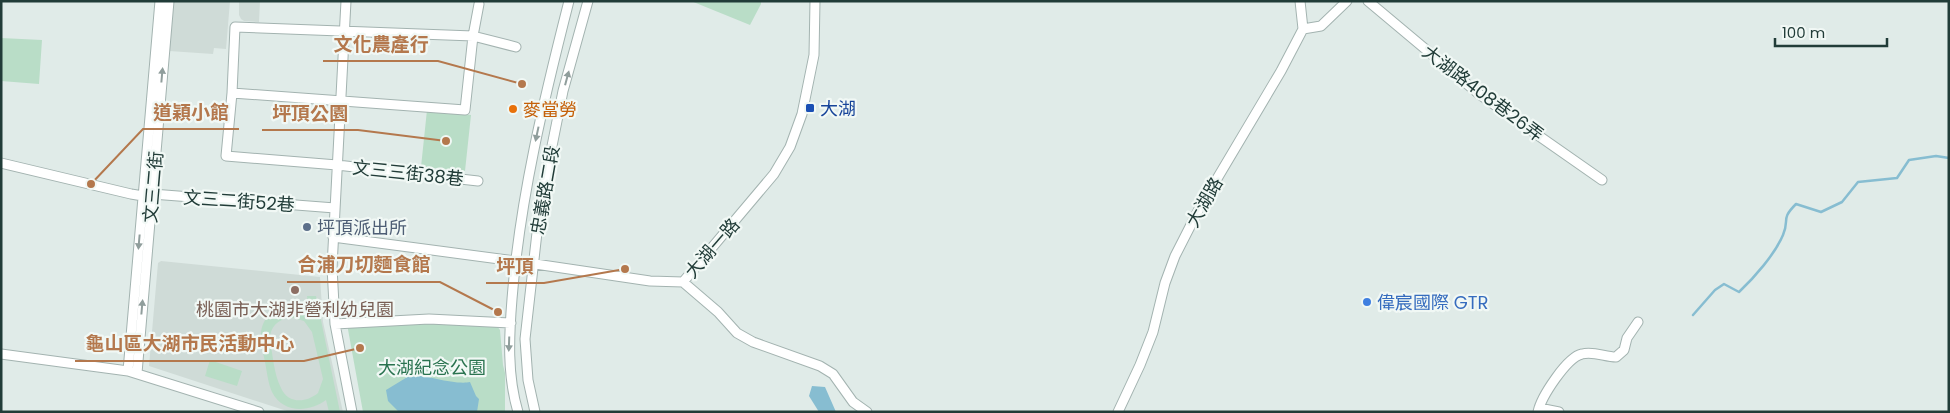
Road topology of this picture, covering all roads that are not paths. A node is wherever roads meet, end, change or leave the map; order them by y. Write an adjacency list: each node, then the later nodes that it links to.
1 (160, 1): 21 (street, 文三二街)
2 (169, 1): 21 (street, 文三二街, one-way to 2)
3 (346, 1): 12 (street)
4 (569, 1): 24 (street, 忠義路二段, one-way to 24)
5 (588, 1): 25 (street, 忠義路二段, one-way to 5)
6 (815, 1): 26 (street, 大湖一路)
7 (1300, 1): 11 (street)
8 (1347, 1): 11 (street)
9 (1368, 1): 19 (street, 大湖路408巷26弄)
10 (479, 4): 13 (street)
11 (1303, 29): 38 (street, 大湖路)
12 (345, 32): 13 (street); 15 (street); 16 (street)
13 (473, 36): 14 (street); 16 (street)
14 (516, 47)
15 (232, 93): 16 (street); 18 (street, 文三三街38巷)
16 (341, 100): 18 (street)
17 (1, 163): 21 (street, 文三二街52巷)
18 (337, 165): 20 (street, 文三三街38巷); 22 (street)
19 (1602, 180)
20 (478, 181)
21 (148, 195): 22 (street, 文三二街52巷); 31 (street, 文三二街)
22 (335, 208): 23 (street)
23 (333, 238): 24 (street, 大湖一路); 29 (street)
24 (515, 261): 25 (street, 大湖一路); 28 (street, 忠義路二段)
25 (533, 264): 26 (street, 大湖一路); 36 (street, 忠義路二段)
26 (683, 282): 37 (street)
27 (1638, 322): 32 (street)
28 (510, 323): 29 (street); 35 (street, 忠義路二段, one-way to 35)
29 (335, 324): 34 (street)
30 (1, 354): 31 (street)
31 (132, 372): 33 (street)
32 (1539, 410): 39 (street)
33 (259, 412)
34 (352, 412)
35 (518, 412)
36 (535, 412)
37 (867, 412)
38 (1118, 412)
39 (1559, 412)

